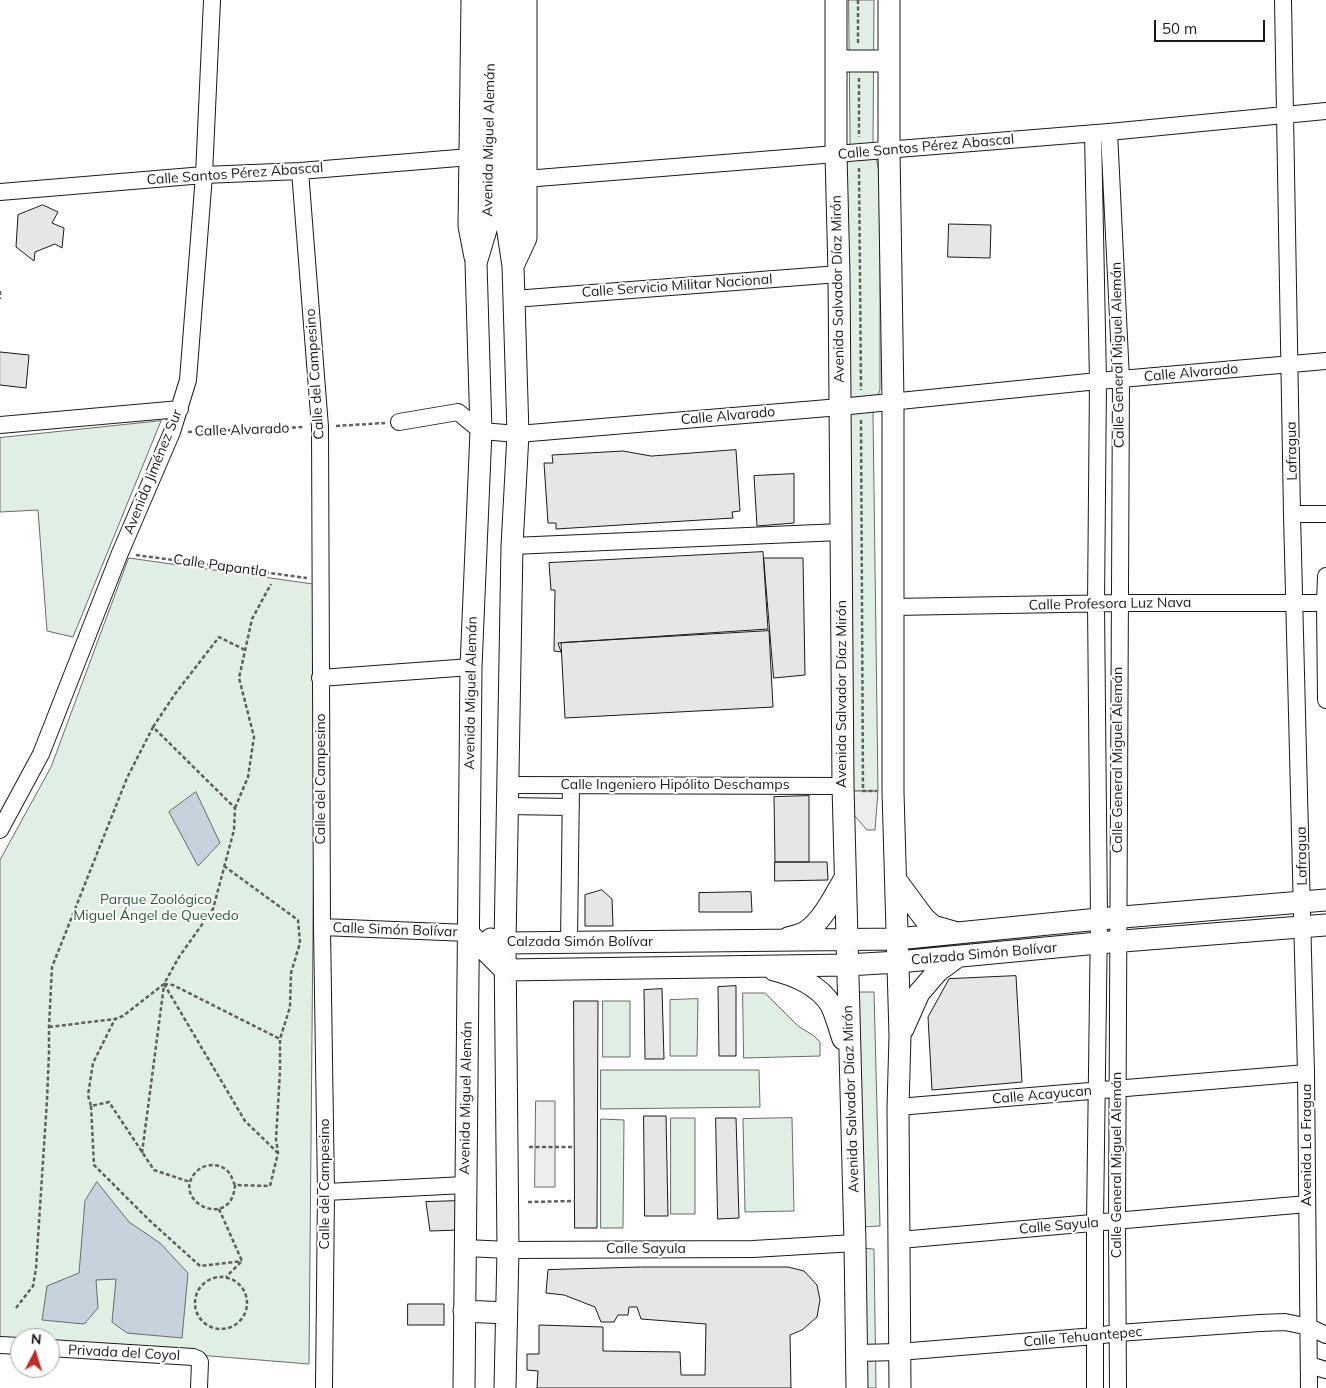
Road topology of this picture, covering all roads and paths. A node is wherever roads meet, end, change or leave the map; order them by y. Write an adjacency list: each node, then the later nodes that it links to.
1 (212, 0): 19 (street, Avenida Jiménez Sur)
2 (472, 0): 17 (main road)
3 (492, 0): 22 (main road, Avenida Miguel Alemán)
4 (508, 0): 23 (main road, Avenida Miguel Alemán)
5 (526, 0): 20 (main road)
6 (836, 0): 9 (main road, Avenida Salvador Díaz Mirón)
7 (889, 0): 10 (main road)
8 (1283, 0): 12 (street, Lafragua)
9 (836, 61): 10 (main road); 16 (main road, Avenida Salvador Díaz Mirón)
10 (889, 61): 15 (main road)
11 (1326, 111): 12 (street, Calle Santos Pérez Abascal)
12 (1285, 115): 13 (street, Calle Santos Pérez Abascal); 29 (street, Lafragua)
13 (1110, 132): 14 (street, Calle Santos Pérez Abascal); 30 (street, Calle General Miguel Alemán)
14 (1093, 133): 15 (street, Calle Santos Pérez Abascal); 31 (street, Calle General Miguel Alemán)
15 (888, 150): 16 (street, Calle Santos Pérez Abascal); 32 (main road)
16 (836, 154): 20 (street, Calle Santos Pérez Abascal); 24 (main road, Avenida Salvador Díaz Mirón)
17 (470, 157): 18 (street, Calle Santos Pérez Abascal); 22 (main road)
18 (300, 171): 19 (street, Calle Santos Pérez Abascal); 37 (street, Calle del Campesino)
19 (204, 175): 21 (street, Calle Santos Pérez Abascal); 34 (street, Avenida Jiménez Sur)
20 (526, 180): 23 (main road)
21 (0, 192)
22 (476, 262): 38 (main road, Avenida Miguel Alemán)
23 (513, 266): 27 (main road, Avenida Miguel Alemán)
24 (839, 274): 27 (street, Calle Servicio Militar Nacional); 33 (main road, Avenida Salvador Díaz Mirón)
25 (0, 291): 26 (path)
26 (0, 299)
27 (514, 299): 40 (main road, Avenida Miguel Alemán)
28 (1326, 361): 29 (street, Calle Alvarado)
29 (1290, 365): 30 (street, Calle Alvarado); 41 (street, Lafragua)
30 (1121, 379): 31 (street, Calle Alvarado); 49 (street, Calle General Miguel Alemán)
31 (1098, 381): 32 (street, Calle Alvarado); 52 (street, Calle General Miguel Alemán)
32 (893, 401): 33 (street, Calle Alvarado); 53 (main road)
33 (840, 407): 40 (street, Calle Alvarado); 43 (main road, Avenida Salvador Díaz Mirón)
34 (180, 409): 36 (street); 39 (street, Avenida Jiménez Sur)
35 (399, 422): 37 (path, Calle Alvarado); 38 (street)
36 (0, 425)
37 (320, 427): 39 (path, Calle Alvarado); 47 (street, Calle del Campesino)
38 (482, 431): 40 (street, Calle Alvarado); 55 (main road, Avenida Miguel Alemán)
39 (172, 432): 45 (street, Avenida Jiménez Sur)
40 (518, 434): 44 (main road, Avenida Miguel Alemán)
41 (1292, 514): 42 (street); 50 (street, Lafragua)
42 (1326, 514)
43 (841, 532): 44 (street); 61 (main road, Avenida Salvador Díaz Mirón)
44 (512, 546): 59 (main road, Avenida Miguel Alemán)
45 (120, 553): 47 (path, Calle Papantla); 66 (street, Avenida Jiménez Sur)
46 (1326, 576): 51 (street)
47 (319, 580): 56 (street, Calle del Campesino)
48 (271, 584): 54 (path)
49 (1119, 603): 50 (street, Calle Profesora Luz Nava); 52 (street, Calle Profesora Luz Nava); 72 (street, Calle General Miguel Alemán)
50 (1295, 603): 51 (street, Calle Profesora Luz Nava); 71 (street, Lafragua)
51 (1325, 603): 57 (street)
52 (1096, 604): 53 (street, Calle Profesora Luz Nava); 72 (street, Calle General Miguel Alemán)
53 (893, 607): 69 (main road)
54 (245, 650): 58 (path); 65 (path)
55 (470, 667): 56 (street); 76 (main road, Avenida Miguel Alemán)
56 (320, 678): 74 (street, Calle del Campesino)
57 (1326, 700)
58 (153, 727): 65 (path); 91 (path)
59 (508, 785): 60 (street, Calle Ingeniero Hipólito Deschamps); 63 (main road, Avenida Miguel Alemán)
60 (571, 785): 61 (street, Calle Ingeniero Hipólito Deschamps); 64 (street)
61 (850, 789): 62 (path); 68 (main road, Avenida Salvador Díaz Mirón)
62 (878, 791)
63 (507, 806): 64 (street); 82 (main road, Avenida Miguel Alemán)
64 (571, 807): 81 (street)
65 (234, 808): 67 (path)
66 (0, 830)
67 (224, 866): 89 (path); 93 (path)
68 (845, 878): 79 (main road, Avenida Salvador Díaz Mirón); 80 (main road)
69 (896, 880): 77 (main road); 78 (main road)
70 (1326, 900): 71 (main road, Calzada Simón Bolívar)
71 (1303, 902): 72 (main road, Calzada Simón Bolívar); 75 (street, Avenida La Fragua)
72 (1108, 918): 77 (main road, Calzada Simón Bolívar); 83 (street, Calle General Miguel Alemán)
73 (1326, 925): 75 (main road, Calzada Simón Bolívar)
74 (322, 927): 76 (street, Calle Simón Bolívar); 107 (street, Calle del Campesino)
75 (1304, 927): 83 (main road, Calzada Simón Bolívar); 95 (street, Avenida La Fragua)
76 (468, 933): 82 (main road, Calzada Simón Bolívar); 88 (main road, Calzada Simón Bolívar); 106 (main road, Avenida Miguel Alemán)
77 (956, 933): 78 (main road, Calzada Simón Bolívar)
78 (897, 939): 79 (main road, Calzada Simón Bolívar); 85 (main road)
79 (846, 940): 80 (main road, Calzada Simón Bolívar); 86 (main road, Avenida Salvador Díaz Mirón)
80 (778, 941): 81 (main road, Calzada Simón Bolívar)
81 (569, 942): 82 (main road, Calzada Simón Bolívar)
82 (505, 943): 88 (main road, Avenida Miguel Alemán)
83 (1108, 943): 84 (main road, Calzada Simón Bolívar); 96 (street, Calle General Miguel Alemán); 97 (street, Calle General Miguel Alemán)
84 (957, 957): 85 (main road, Calzada Simón Bolívar); 92 (main road)
85 (898, 962): 86 (main road, Calzada Simón Bolívar); 92 (main road)
86 (847, 965): 87 (main road, Calzada Simón Bolívar); 94 (main road, Avenida Salvador Díaz Mirón)
87 (754, 966): 88 (main road, Calzada Simón Bolívar); 94 (main road)
88 (505, 970): 117 (main road, Avenida Miguel Alemán)
89 (164, 984): 90 (path); 93 (path); 102 (path); 103 (path)
90 (115, 1019): 91 (path); 98 (path)
91 (49, 1027): 120 (path)
92 (900, 1036): 99 (main road)
93 (280, 1039): 103 (path)
94 (850, 1057): 115 (main road, Avenida Salvador Díaz Mirón)
95 (1306, 1073): 96 (street, Calle Acayucan); 110 (street, Avenida La Fragua)
96 (1118, 1088): 97 (street, Calle Acayucan); 112 (street, Calle General Miguel Alemán)
97 (1096, 1090): 99 (street, Calle Acayucan); 113 (street, Calle General Miguel Alemán)
98 (92, 1106): 102 (path); 118 (path)
99 (898, 1107): 114 (main road)
100 (529, 1147): 101 (path)
101 (575, 1147)
102 (142, 1153): 104 (path)
103 (278, 1153): 105 (path)
104 (190, 1182): 105 (path); 111 (path)
105 (235, 1185): 111 (path)
106 (465, 1185): 107 (street); 116 (main road, Avenida Miguel Alemán)
107 (326, 1192): 133 (street, Calle del Campesino)
108 (528, 1202): 109 (path)
109 (575, 1202)
110 (1307, 1204): 112 (street, Calle Sayula); 123 (street, Avenida La Fragua)
111 (219, 1209): 118 (path)
112 (1117, 1221): 113 (street, Calle Sayula); 124 (street, Calle General Miguel Alemán)
113 (1095, 1222): 114 (street, Calle Sayula); 126 (street, Calle General Miguel Alemán)
114 (900, 1240): 128 (main road)
115 (855, 1243): 117 (street, Calle Sayula); 129 (main road, Avenida Salvador Díaz Mirón)
116 (466, 1248): 117 (street, Calle Sayula); 121 (main road, Avenida Miguel Alemán)
117 (508, 1250): 122 (main road, Avenida Miguel Alemán)
118 (242, 1261): 119 (path)
119 (226, 1277): 119 (path)
120 (16, 1308)
121 (464, 1311): 122 (main road); 134 (main road, Avenida Miguel Alemán)
122 (506, 1313): 135 (main road, Avenida Miguel Alemán)
123 (1308, 1327): 124 (street, Calle Tehuantepec); 125 (street, Calle Tehuantepec); 130 (street, Avenida La Fragua)
124 (1118, 1333): 126 (street, Calle Tehuantepec); 139 (street, Calle General Miguel Alemán)
125 (1326, 1334)
126 (1095, 1336): 128 (street, Calle Tehuantepec); 138 (street, Calle General Miguel Alemán)
127 (60, 1349): 132 (street, Privada del Coyol)
128 (899, 1352): 129 (street, Calle Tehuantepec); 137 (main road)
129 (857, 1353): 136 (main road, Avenida Salvador Díaz Mirón)
130 (1309, 1364): 131 (street); 140 (street, Avenida La Fragua)
131 (1326, 1370)
132 (199, 1388)
133 (324, 1388)
134 (464, 1388)
135 (505, 1388)
136 (857, 1388)
137 (900, 1388)
138 (1095, 1388)
139 (1118, 1388)
140 (1309, 1388)

